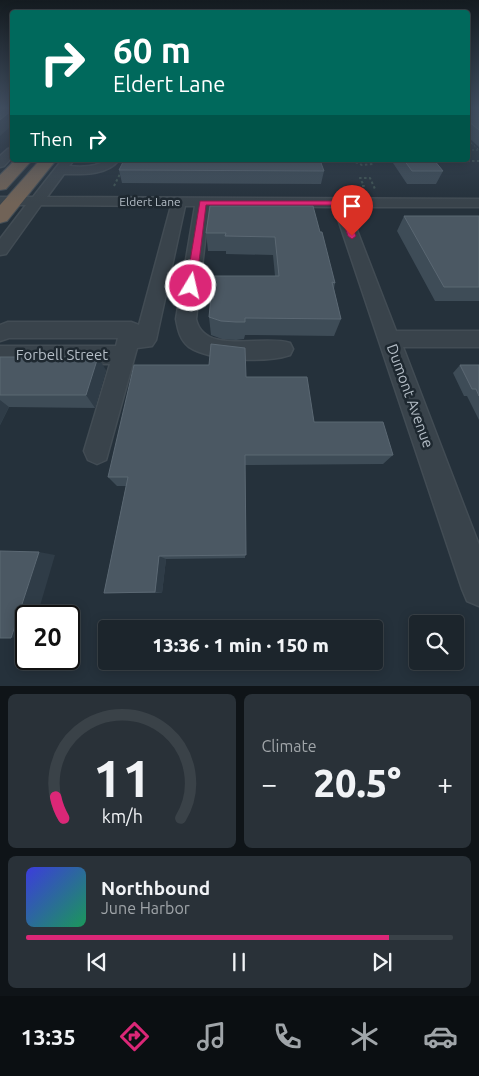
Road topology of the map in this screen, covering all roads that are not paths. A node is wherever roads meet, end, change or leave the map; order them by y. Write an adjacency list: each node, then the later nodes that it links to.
1 (10, 153): 4 (street)
2 (22, 162): 6 (highway)
3 (110, 162): 5 (street)
4 (0, 163)
5 (59, 163): 7 (highway); 8 (street)
6 (0, 185)
7 (7, 201): 8 (street, Eldert Lane); 13 (highway)
8 (36, 201): 9 (street, Eldert Lane); 14 (street)
9 (179, 202): 10 (street, Eldert Lane); 18 (street)
10 (203, 202): 11 (street, Eldert Lane); 19 (street)
11 (340, 203): 12 (street, Eldert Lane); 16 (street, Dumont Avenue)
12 (479, 203)
13 (0, 217)
14 (0, 250)
15 (0, 333): 18 (street)
16 (389, 339): 17 (street); 22 (street, Dumont Avenue)
17 (479, 339)
18 (126, 348): 20 (street, Forbell Street); 21 (street)
19 (282, 349)
20 (0, 355)
21 (97, 451)
22 (479, 589)

